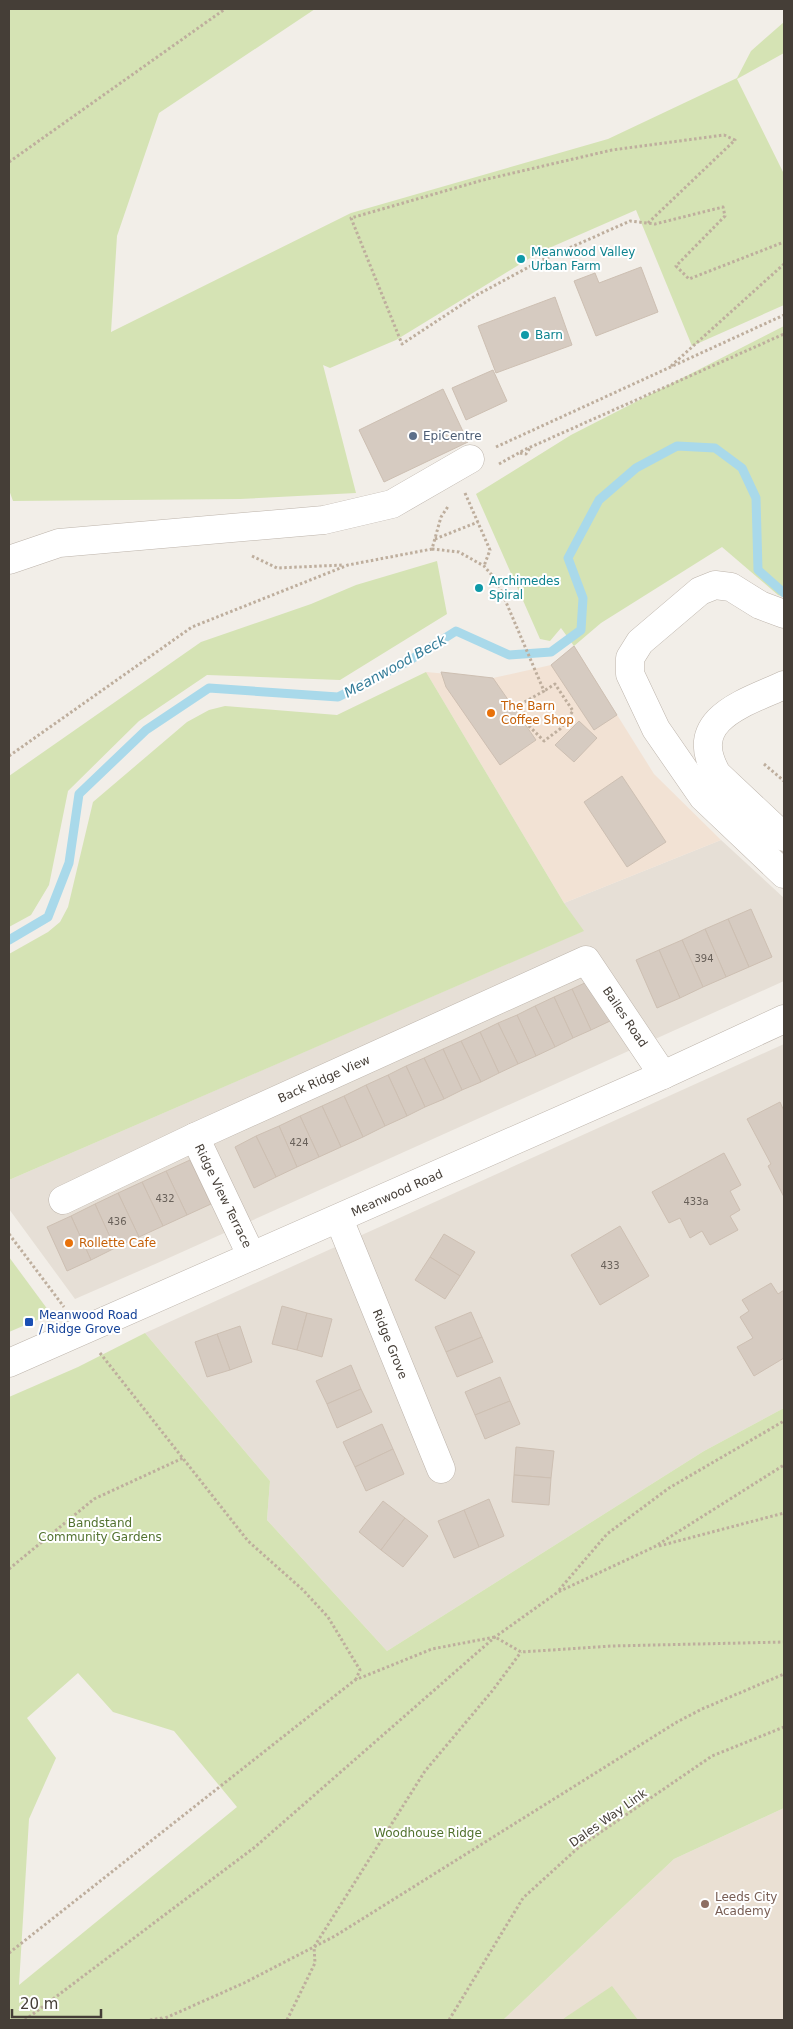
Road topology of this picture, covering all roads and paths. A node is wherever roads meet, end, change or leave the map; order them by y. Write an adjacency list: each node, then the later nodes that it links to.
1 (225, 9): 2 (path)
2 (9, 162)
3 (648, 223): 3 (path); 4 (path)
4 (784, 242)
5 (784, 264): 7 (path)
6 (783, 317): 7 (path)
7 (668, 368): 10 (path)
8 (531, 446): 9 (path)
9 (519, 452)
10 (470, 459): 13 (street)
11 (462, 486): 12 (path)
12 (478, 522): 14 (path); 18 (path)
13 (223, 529): 16 (street); 17 (path)
14 (435, 539)
15 (432, 549): 18 (path)
16 (9, 560)
17 (348, 565)
18 (484, 566): 21 (path)
19 (784, 614): 25 (street)
20 (784, 685): 24 (street)
21 (544, 691): 21 (path)
22 (764, 764): 23 (path)
23 (784, 781)
24 (784, 838)
25 (784, 874)
26 (586, 960): 28 (street, Bailes Road); 29 (street, Back Ridge View)
27 (784, 1019): 28 (street, Meanwood Road)
28 (663, 1075): 31 (street, Meanwood Road)
29 (195, 1137): 30 (street, Back Ridge View); 33 (street, Ridge View Terrace)
30 (63, 1200)
31 (339, 1219): 33 (street, Meanwood Road); 39 (street, Ridge Grove)
32 (9, 1234): 34 (path)
33 (252, 1255): 34 (street, Meanwood Road)
34 (82, 1330): 35 (street, Meanwood Road); 37 (path)
35 (9, 1363)
36 (784, 1421): 43 (path)
37 (183, 1458): 42 (path); 48 (path)
38 (784, 1465): 41 (path)
39 (441, 1469)
40 (784, 1513): 41 (path)
41 (654, 1547): 43 (path)
42 (9, 1568)
43 (558, 1592): 44 (path)
44 (495, 1637): 46 (path); 48 (path); 53 (path)
45 (784, 1642): 46 (path)
46 (521, 1652): 50 (path)
47 (784, 1674): 50 (path)
48 (356, 1680): 51 (path)
49 (784, 1727): 57 (path, Dales Way Link)
50 (314, 1947): 52 (path); 56 (path)
51 (9, 1953)
52 (164, 2017): 54 (path); 55 (path)
53 (25, 2020)
54 (150, 2020)
55 (160, 2020)
56 (287, 2020)
57 (449, 2020)

